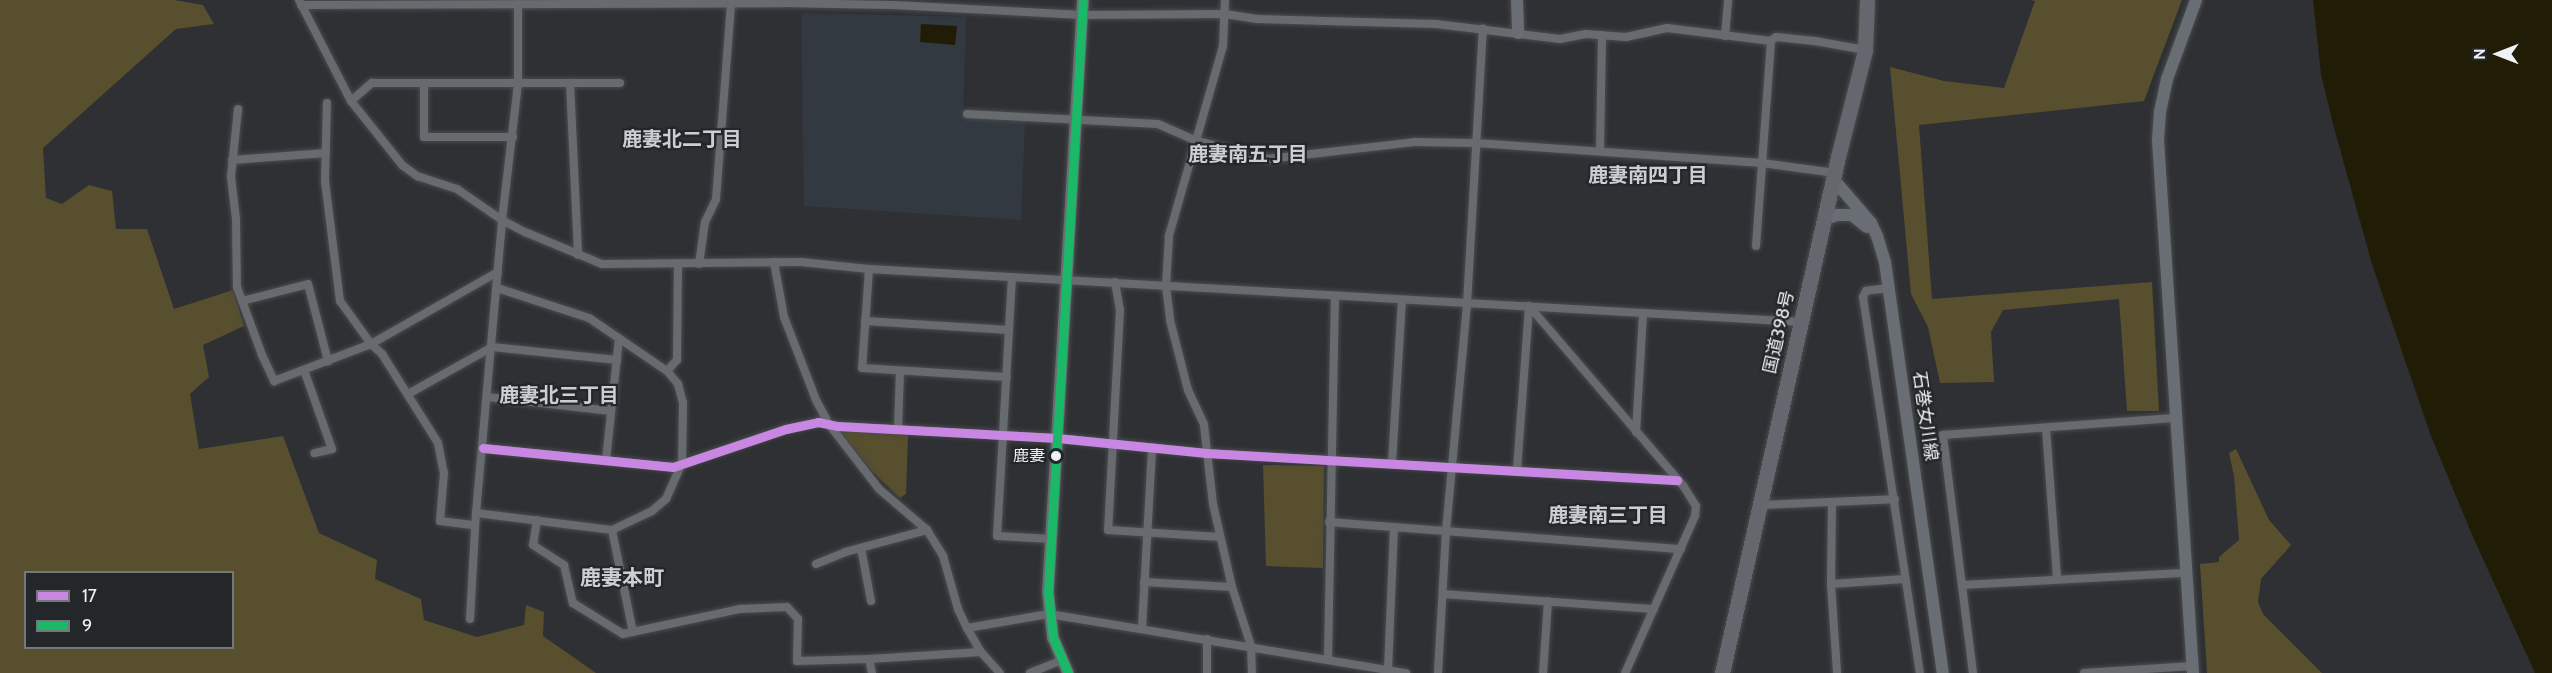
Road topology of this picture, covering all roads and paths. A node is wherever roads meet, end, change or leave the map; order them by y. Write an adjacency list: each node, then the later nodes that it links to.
1 (1083, 0): 11 (street)
2 (1225, 0): 10 (street)
3 (1517, 0): 13 (street)
4 (1728, 0): 15 (street)
5 (1867, 0): 17 (highway, 国道398号)
6 (2196, 0): 72 (street)
7 (300, 3): 9 (street); 22 (street)
8 (731, 3): 9 (street); 11 (street); 42 (street)
9 (518, 4): 21 (street)
10 (1225, 14): 11 (street); 12 (street); 28 (street)
11 (1083, 15): 26 (street)
12 (1483, 28): 13 (street); 29 (street)
13 (1518, 33): 14 (street)
14 (1602, 35): 15 (street); 30 (street)
15 (1725, 36): 16 (street)
16 (1771, 41): 17 (street); 33 (street)
17 (1865, 50): 34 (highway, 国道398号)
18 (424, 83): 21 (street); 22 (street); 27 (street)
19 (570, 83): 20 (street); 21 (street); 39 (street)
20 (620, 83)
21 (518, 84): 27 (street)
22 (351, 101): 36 (street)
23 (327, 103): 31 (street)
24 (238, 109): 32 (street)
25 (967, 114): 26 (street)
26 (1077, 119): 28 (street); 46 (street)
27 (513, 137): 36 (street)
28 (1197, 141): 29 (street); 48 (street)
29 (1476, 143): 30 (street); 54 (street)
30 (1600, 151): 33 (street)
31 (326, 153): 32 (street); 61 (street)
32 (232, 160): 53 (street)
33 (1762, 163): 34 (street); 37 (street)
34 (1834, 177): 35 (highway, 国道398号); 38 (street, 石巻女川線)
35 (1825, 219): 38 (street); 58 (highway, 国道398号)
36 (501, 220): 39 (street); 44 (street)
37 (1756, 246)
38 (1881, 248): 50 (street, 石巻女川線)
39 (578, 255): 41 (street)
40 (774, 262): 42 (street); 43 (street); 73 (street)
41 (678, 264): 42 (street); 66 (street)
42 (699, 264)
43 (869, 269): 45 (street); 57 (street)
44 (498, 272): 49 (street); 61 (street)
45 (1012, 277): 46 (street); 59 (street)
46 (1066, 279): 47 (street); 78 (street)
47 (1115, 282): 48 (street); 79 (street)
48 (1166, 286): 51 (street); 83 (street)
49 (497, 288): 60 (street); 62 (street)
50 (1889, 288): 91 (street); 145 (street, 石巻女川線)
51 (1335, 297): 52 (street); 84 (street)
52 (1402, 300): 54 (street); 87 (street)
53 (242, 301): 63 (street); 65 (street)
54 (1467, 304): 55 (street); 88 (street)
55 (1529, 306): 56 (street); 76 (street); 89 (street)
56 (1642, 313): 58 (street); 76 (street)
57 (865, 321): 59 (street); 67 (street)
58 (1801, 322): 93 (highway, 国道398号)
59 (1009, 330): 68 (street)
60 (620, 339): 64 (street); 66 (street)
61 (371, 344): 63 (street); 69 (street)
62 (492, 347): 64 (street); 69 (street); 70 (street)
63 (328, 360): 65 (street)
64 (617, 360): 71 (street)
65 (304, 370): 82 (street)
66 (668, 371): 86 (street)
67 (900, 371): 68 (street); 75 (street)
68 (1007, 377): 77 (street)
69 (408, 394): 97 (street)
70 (487, 397): 71 (street); 81 (street)
71 (611, 411): 85 (street)
72 (2176, 418): 74 (street); 108 (street)
73 (828, 423): 75 (street); 86 (street); 100 (street)
74 (2046, 428): 109 (street); 113 (street)
75 (898, 430): 77 (street)
76 (1636, 432): 90 (street)
77 (1003, 436): 78 (street); 104 (street)
78 (1057, 438): 79 (street); 104 (street)
79 (1114, 443): 80 (street); 102 (street)
80 (1152, 447): 83 (street); 102 (street)
81 (483, 448): 85 (street); 94 (street)
82 (315, 453)
83 (1206, 453): 84 (street); 103 (street)
84 (1330, 458): 87 (street); 96 (street)
85 (606, 460): 86 (street)
86 (682, 463): 99 (street)
87 (1392, 463): 88 (street)
88 (1451, 467): 89 (street); 101 (street)
89 (1517, 470): 90 (street)
90 (1677, 480): 106 (street)
91 (1894, 499): 92 (street); 110 (street)
92 (1832, 502): 93 (street); 112 (street)
93 (1760, 505): 142 (highway, 国道398号)
94 (476, 513): 95 (street); 97 (street)
95 (537, 520): 99 (street); 123 (street)
96 (1329, 522): 98 (street); 127 (street)
97 (475, 525): 120 (street)
98 (1394, 527): 101 (street); 130 (street)
99 (612, 530): 123 (street)
100 (927, 530): 105 (street); 121 (street)
101 (1446, 531): 106 (street); 115 (street)
102 (1147, 533): 103 (street); 111 (street)
103 (1220, 537): 114 (street)
104 (1051, 539): 119 (street)
105 (861, 548): 107 (street); 116 (street)
106 (1681, 549): 118 (street)
107 (816, 564)
108 (2187, 573): 109 (street); 131 (street)
109 (2057, 578): 113 (street)
110 (1905, 579): 112 (street); 144 (street)
111 (1144, 582): 114 (street); 122 (street)
112 (1831, 584): 143 (street)
113 (1962, 585): 146 (street)
114 (1232, 587): 125 (street)
115 (1443, 594): 117 (street); 139 (street)
116 (872, 601)
117 (1548, 601): 118 (street); 140 (street)
118 (1653, 609): 141 (street)
119 (1049, 614): 121 (street); 122 (street); 129 (street)
120 (470, 619)
121 (967, 628): 126 (street)
122 (1142, 628): 124 (street)
123 (633, 632): 128 (street)
124 (1207, 639): 125 (street); 136 (street)
125 (1251, 646): 127 (street); 137 (street)
126 (981, 652): 128 (street); 133 (street)
127 (1328, 658): 130 (street)
128 (869, 660): 132 (street)
129 (1062, 660): 134 (street); 135 (street)
130 (1388, 670): 138 (street)
131 (2193, 670): 147 (street)
132 (872, 673)
133 (1000, 673)
134 (1030, 673)
135 (1068, 673)
136 (1207, 673)
137 (1252, 673)
138 (1406, 673)
139 (1438, 673)
140 (1543, 673)
141 (1625, 673)
142 (1722, 673)
143 (1837, 673)
144 (1920, 673)
145 (1943, 673)
146 (1973, 673)
147 (2084, 673)

